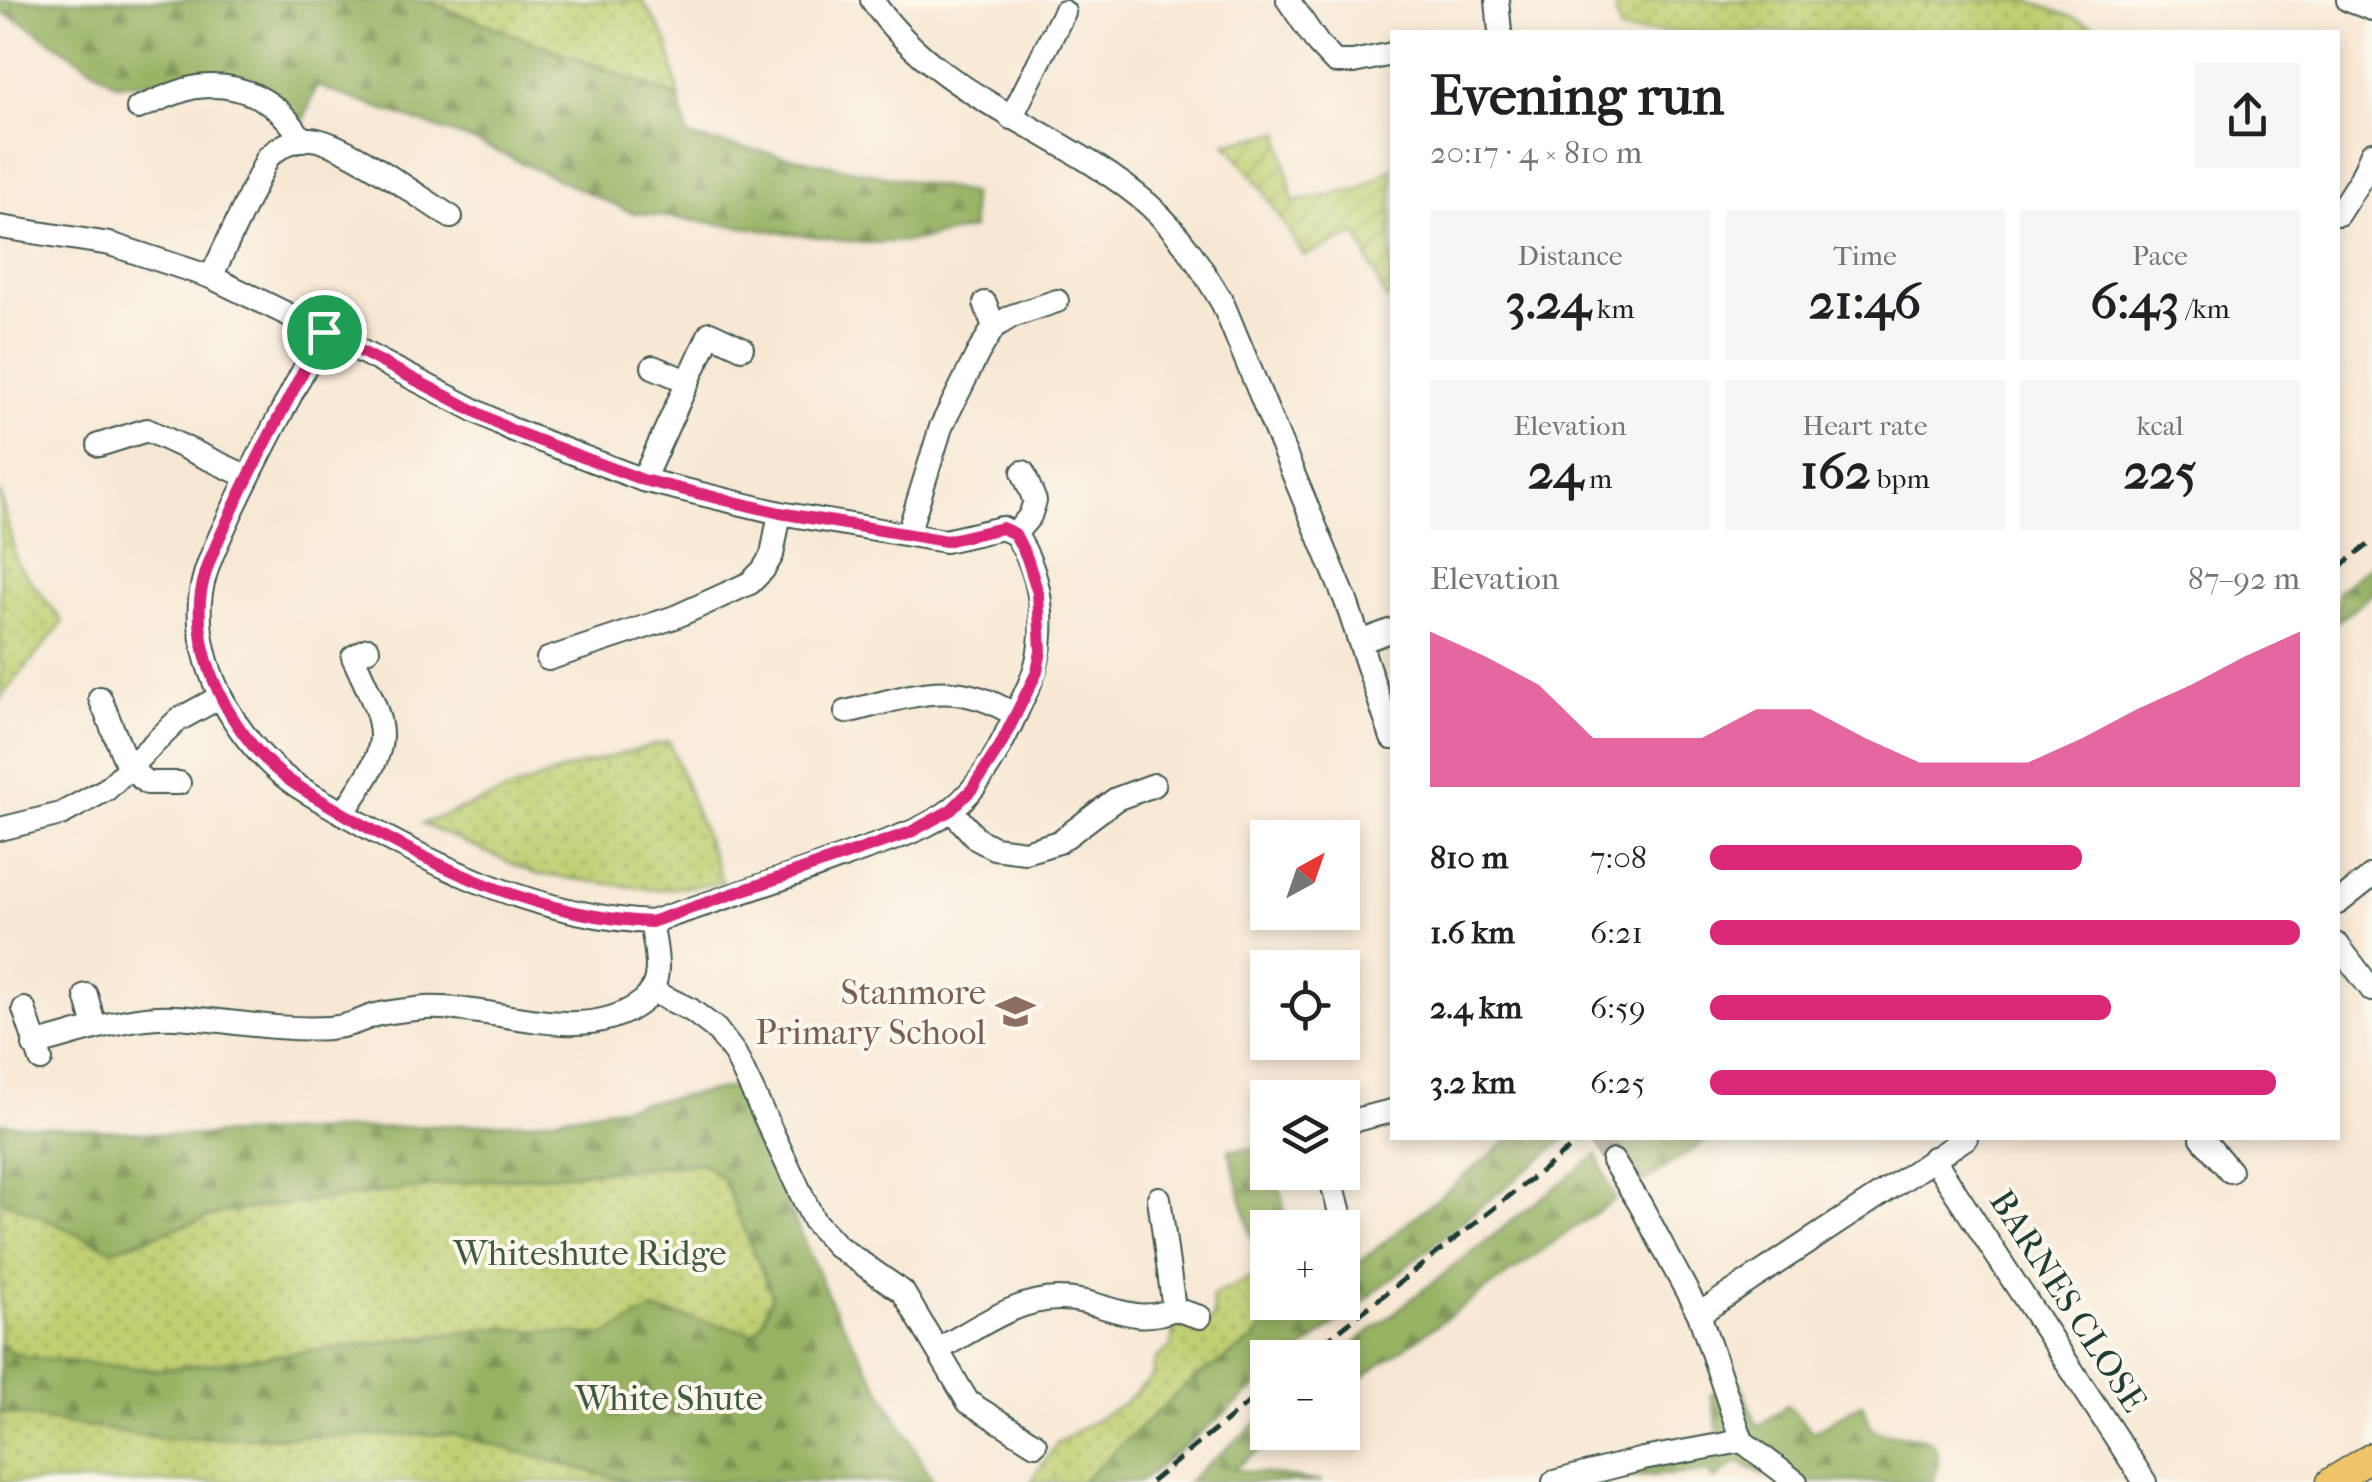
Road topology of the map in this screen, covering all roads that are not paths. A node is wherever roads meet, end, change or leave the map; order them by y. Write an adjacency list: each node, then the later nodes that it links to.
1 (872, 0): 10 (street)
2 (1288, 0): 8 (street)
3 (1497, 0): 7 (street)
4 (2348, 0): 5 (street)
5 (2372, 10)
6 (1064, 12): 10 (street)
7 (1500, 30)
8 (1390, 54)
9 (138, 108): 11 (street)
10 (1011, 118): 34 (street)
11 (302, 140): 13 (street); 18 (street)
12 (2372, 153): 14 (street)
13 (413, 193): 15 (street); 16 (street)
14 (2340, 211)
15 (399, 215)
16 (451, 217)
17 (0, 228): 18 (street)
18 (211, 277): 22 (street)
19 (1058, 301): 21 (street)
20 (985, 302): 21 (street)
21 (994, 327): 31 (street)
22 (324, 332): 28 (street); 29 (street)
23 (742, 348): 25 (street)
24 (653, 366): 25 (street)
25 (687, 382): 29 (street)
26 (98, 445): 28 (street)
27 (1023, 472): 32 (street)
28 (248, 478): 37 (street)
29 (643, 480): 30 (street)
30 (780, 513): 31 (street); 36 (street)
31 (908, 534): 32 (street)
32 (1015, 534): 40 (street)
33 (1390, 631): 34 (street)
34 (1360, 642): 41 (street)
35 (368, 650): 46 (street)
36 (548, 659)
37 (220, 697): 42 (street); 46 (street)
38 (100, 698): 42 (street)
39 (846, 712): 40 (street)
40 (1015, 715): 45 (street)
41 (1390, 732)
42 (128, 767): 43 (street); 47 (street)
43 (179, 783)
44 (1154, 786): 45 (street)
45 (951, 810): 50 (street)
46 (344, 813): 50 (street)
47 (0, 830)
48 (2372, 876): 49 (street)
49 (2340, 900)
50 (651, 922): 53 (street)
51 (2340, 948): 52 (street)
52 (2372, 990)
53 (652, 991): 56 (street); 68 (street)
54 (86, 995): 56 (street)
55 (24, 1010): 56 (street)
56 (94, 1027)
57 (1390, 1112): 58 (street)
58 (1360, 1119)
59 (1963, 1140): 61 (street)
60 (2204, 1140): 63 (street)
61 (1933, 1158): 66 (street); 74 (street, BARNES CLOSE)
62 (1613, 1161): 66 (street)
63 (2230, 1172)
64 (1160, 1198): 65 (street)
65 (1174, 1309): 67 (street); 68 (street)
66 (1699, 1314): 69 (street)
67 (1200, 1317)
68 (938, 1349): 70 (street)
69 (1742, 1441): 72 (street); 73 (street)
70 (1035, 1444)
71 (2372, 1457): 75 (main road)
72 (1554, 1482)
73 (1796, 1482)
74 (2145, 1482)
75 (2331, 1482)

